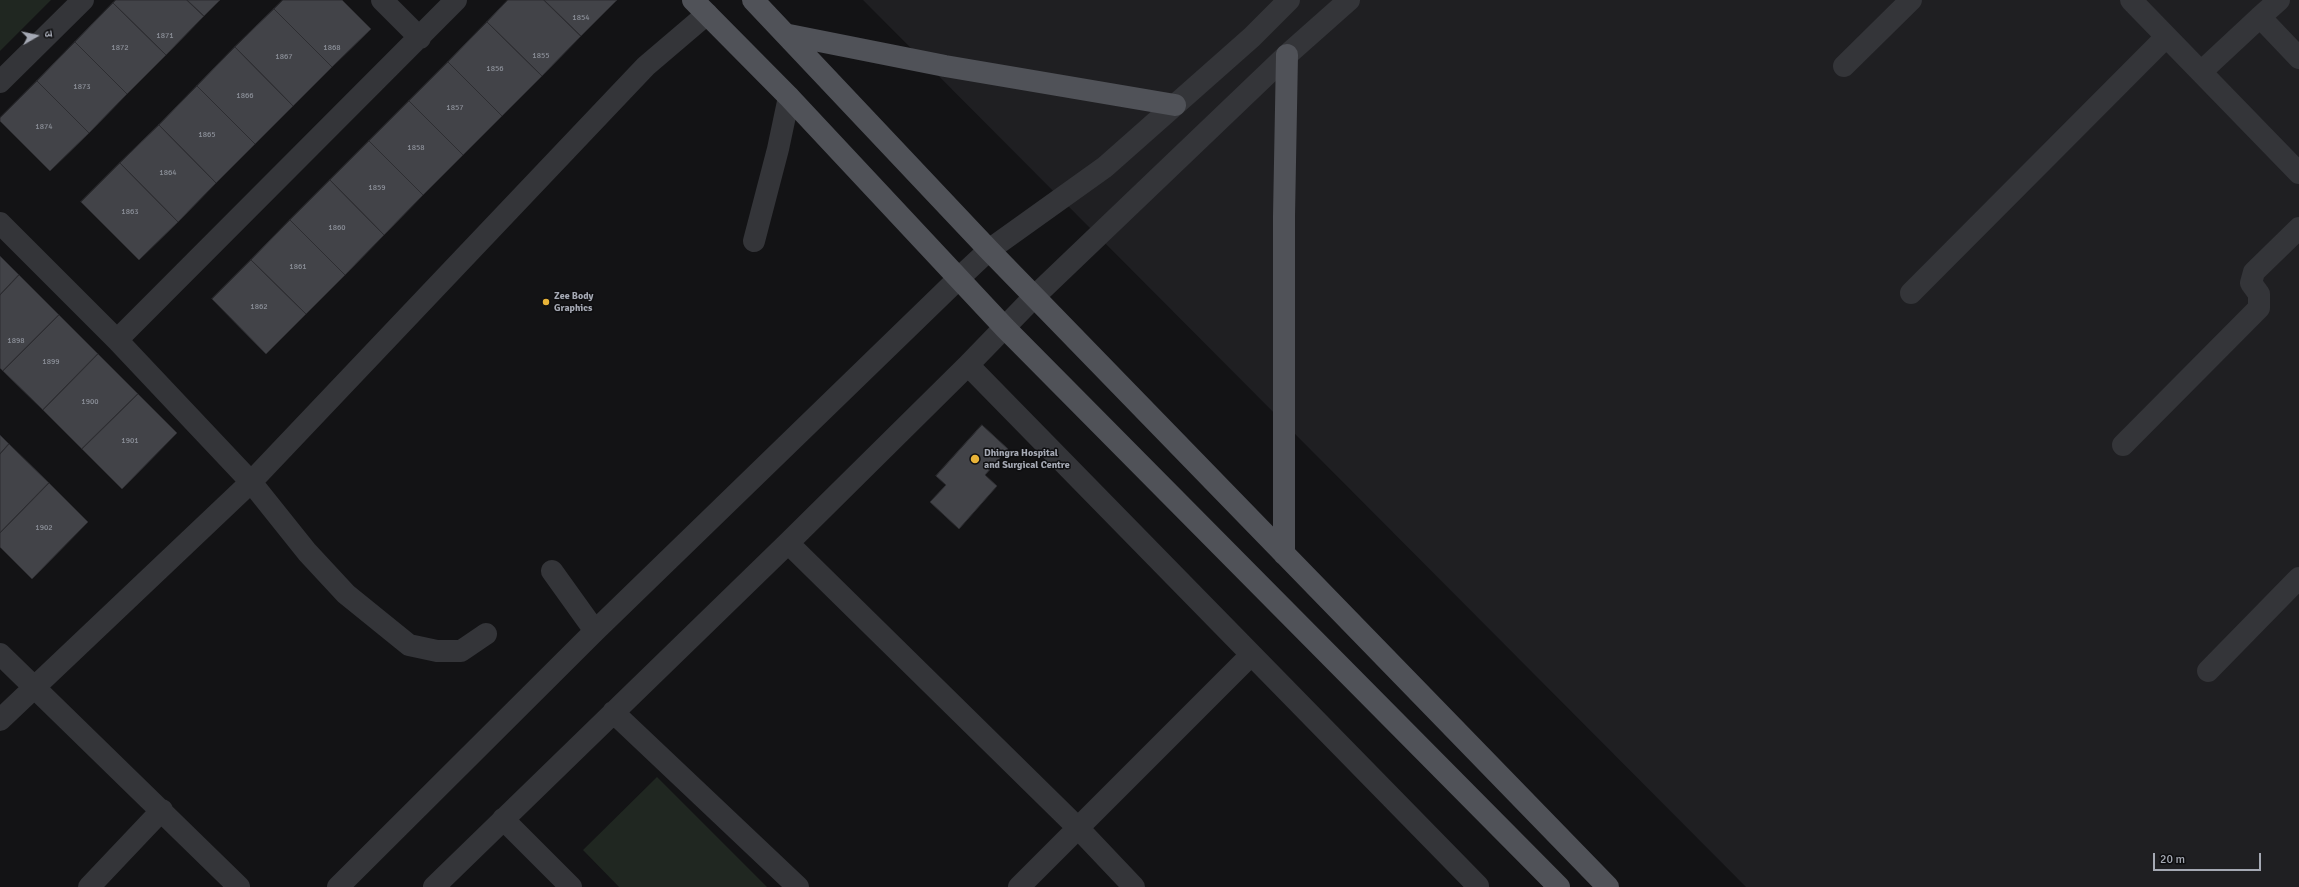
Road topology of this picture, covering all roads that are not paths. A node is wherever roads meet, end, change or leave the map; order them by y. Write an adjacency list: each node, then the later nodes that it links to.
1 (83, 0): 19 (street)
2 (382, 0): 14 (street)
3 (456, 0): 14 (street)
4 (753, 0): 12 (main road)
5 (1289, 0): 21 (street)
6 (1349, 0): 15 (street)
7 (1911, 0): 17 (street)
8 (2131, 0): 13 (street)
9 (2279, 0): 11 (street)
10 (700, 7): 20 (main road); 34 (street)
11 (2260, 17): 16 (street); 18 (street)
12 (789, 35): 21 (main road); 26 (main road)
13 (2166, 37): 18 (street); 28 (street)
14 (420, 38): 31 (street)
15 (1287, 55): 29 (street); 36 (main road)
16 (2299, 58)
17 (1844, 66)
18 (2202, 71): 22 (street)
19 (0, 82)
20 (789, 97): 25 (street); 27 (main road)
21 (1175, 105): 26 (street)
22 (2299, 173)
23 (0, 222): 31 (street)
24 (2299, 228): 33 (street)
25 (754, 241)
26 (990, 250): 27 (street); 29 (main road)
27 (958, 279): 30 (main road); 39 (street)
28 (1910, 293)
29 (1035, 296): 30 (street); 36 (main road)
30 (1005, 328): 32 (street); 59 (main road)
31 (117, 340): 34 (street)
32 (968, 365): 35 (street); 42 (street)
33 (2123, 445)
34 (251, 482): 40 (street); 44 (street)
35 (788, 543): 45 (street); 49 (street)
36 (1284, 554): 60 (main road)
37 (552, 570): 39 (street)
38 (2299, 578): 43 (street)
39 (595, 632): 53 (street)
40 (486, 634)
41 (0, 654): 44 (street)
42 (1251, 655): 49 (street); 50 (street)
43 (2208, 671)
44 (34, 687): 46 (street); 47 (street)
45 (613, 712): 48 (street); 56 (street)
46 (0, 720)
47 (162, 810): 51 (street); 52 (street)
48 (503, 819): 54 (street); 55 (street)
49 (1079, 829): 57 (street); 58 (street)
50 (1478, 886)
51 (89, 887)
52 (239, 887)
53 (338, 887)
54 (434, 887)
55 (571, 887)
56 (798, 887)
57 (1019, 887)
58 (1134, 887)
59 (1559, 887)
60 (1608, 887)

